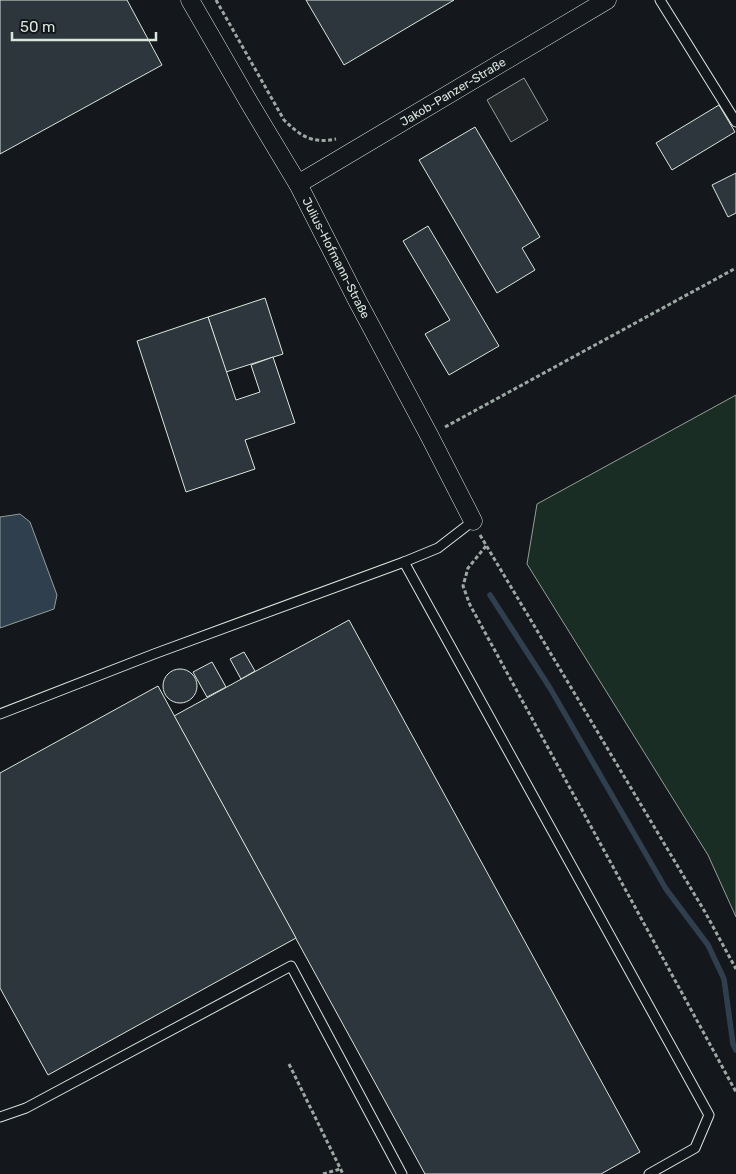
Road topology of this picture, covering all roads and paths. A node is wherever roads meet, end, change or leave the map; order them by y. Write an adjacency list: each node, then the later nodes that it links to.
1 (190, 0): 7 (street, Julius-Hofmann-Straße)
2 (216, 0): 6 (path)
3 (607, 0): 7 (street, Jakob-Panzer-Straße)
4 (660, 0): 5 (lane)
5 (736, 122)
6 (340, 137)
7 (298, 184): 9 (street, Julius-Hofmann-Straße)
8 (736, 268): 9 (path)
9 (429, 435): 10 (street, Julius-Hofmann-Straße)
10 (473, 521): 11 (path); 12 (lane)
11 (486, 546): 14 (path); 16 (path)
12 (404, 562): 13 (lane); 22 (lane)
13 (0, 714)
14 (736, 969)
15 (289, 1064): 18 (path)
16 (736, 1092)
17 (0, 1116): 21 (lane)
18 (340, 1169): 19 (path); 20 (path)
19 (323, 1174)
20 (342, 1174)
21 (402, 1174)
22 (649, 1174)

